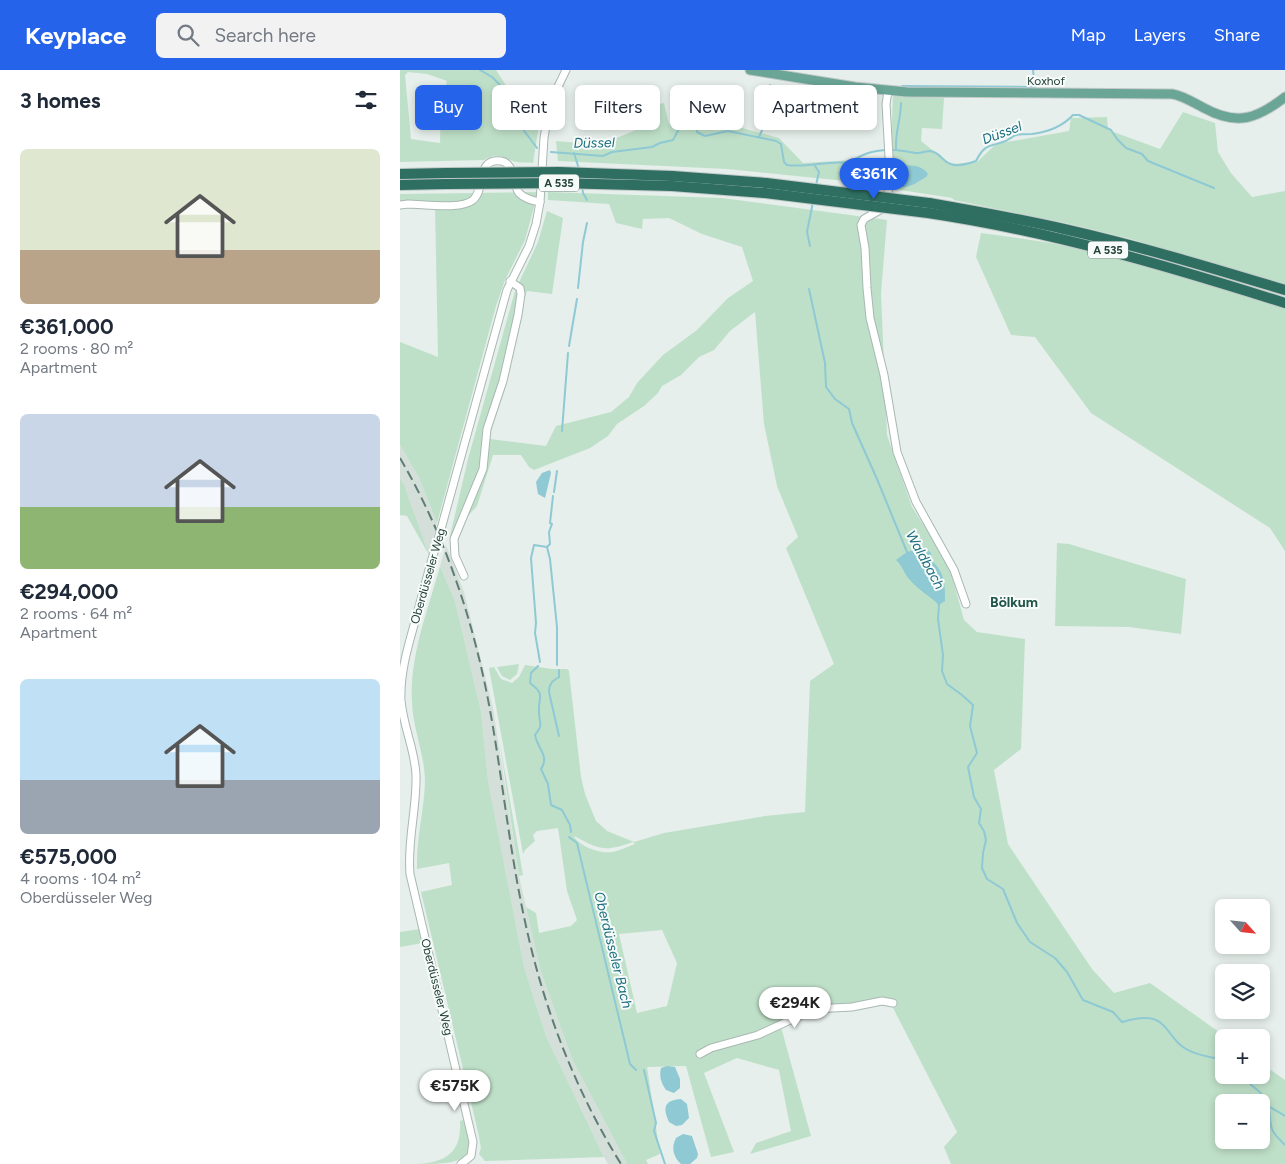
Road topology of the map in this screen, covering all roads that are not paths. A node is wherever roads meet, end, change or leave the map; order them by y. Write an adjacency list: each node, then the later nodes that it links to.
1 (566, 70): 8 (street, Oberdüsseler Weg)
2 (750, 70): 3 (main road, Koxhof)
3 (888, 91): 4 (main road, Koxhof); 15 (street)
4 (1285, 97)
5 (400, 174): 6 (highway, A 535)
6 (446, 178): 7 (highway, A 535); 10 (highway, A 535, bridge)
7 (400, 185)
8 (540, 202): 9 (street); 11 (street, Oberdüsseler Weg)
9 (400, 205)
10 (928, 208): 12 (highway, A 535); 13 (highway, A 535)
11 (510, 281): 14 (street, Oberdüsseler Weg); 18 (street, Oberdüsseler Weg, bridge)
12 (1285, 290)
13 (1285, 303)
14 (464, 576)
15 (966, 604)
16 (893, 1003): 17 (street)
17 (700, 1054)
18 (460, 1164)

